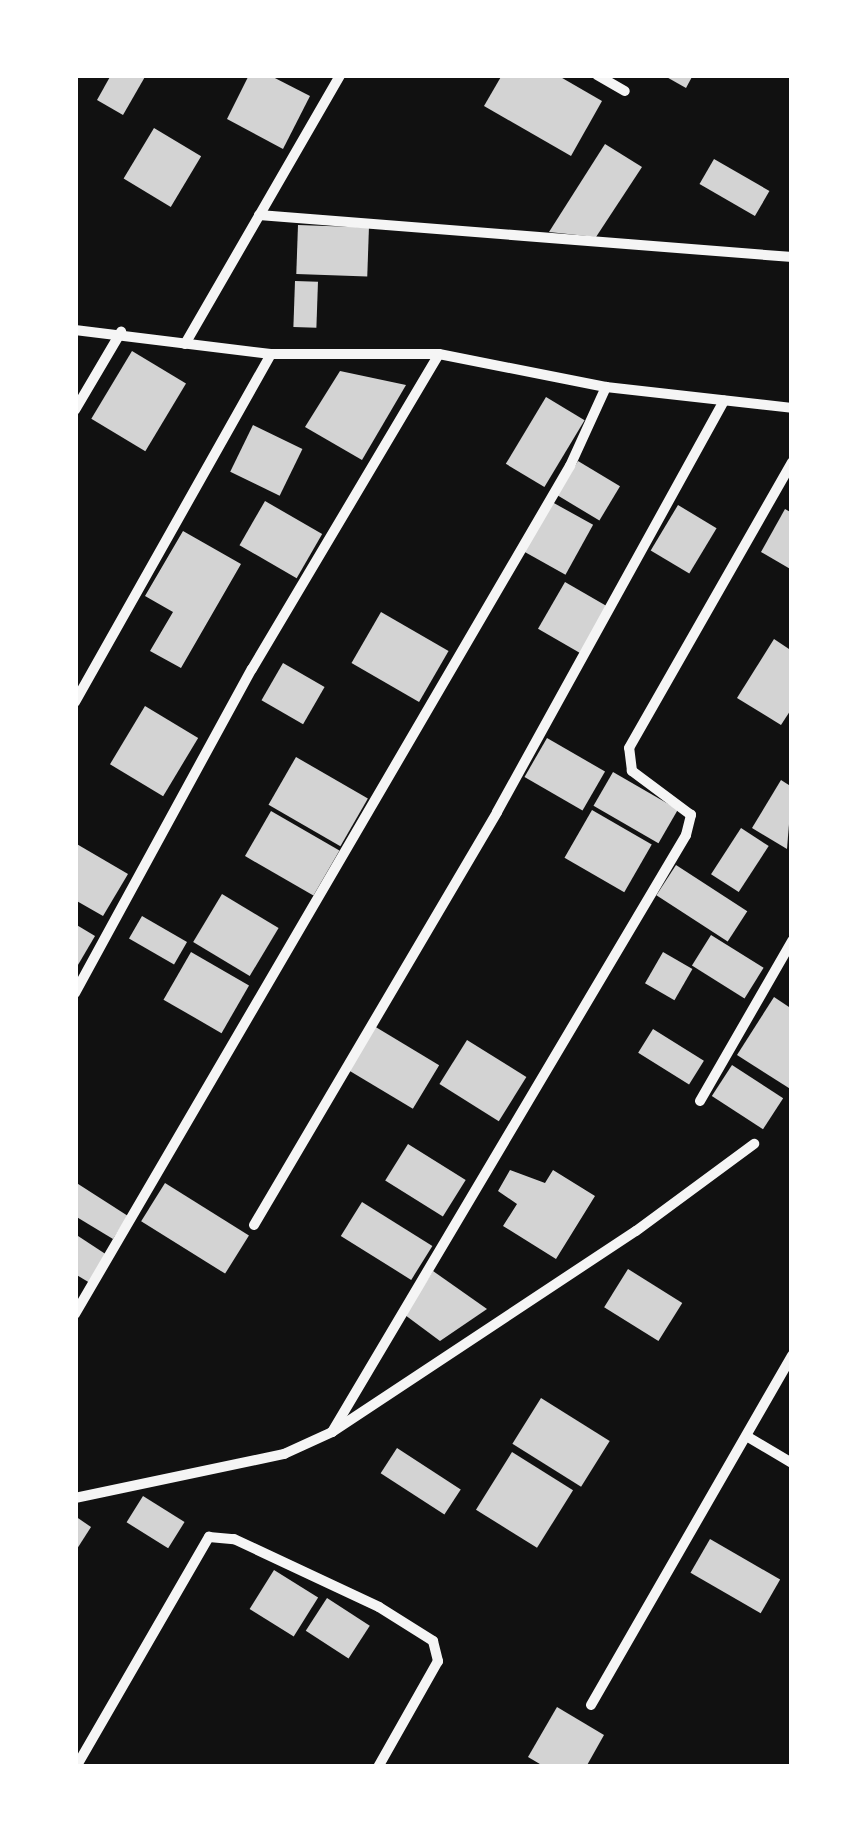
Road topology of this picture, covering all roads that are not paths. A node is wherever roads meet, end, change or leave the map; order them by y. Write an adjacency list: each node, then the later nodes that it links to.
1 (340, 75): 4 (street)
2 (597, 75): 3 (street)
3 (625, 92)
4 (259, 215): 5 (street); 8 (street)
5 (792, 257)
6 (75, 330): 7 (street)
7 (121, 332): 8 (street); 14 (street)
8 (184, 344): 9 (street)
9 (271, 354): 10 (street); 16 (street)
10 (439, 354): 11 (street); 18 (street)
11 (606, 387): 12 (street); 22 (street)
12 (724, 401): 13 (street); 21 (street)
13 (792, 408)
14 (75, 410)
15 (792, 462): 24 (street)
16 (75, 702)
17 (792, 941): 19 (street)
18 (75, 993)
19 (700, 1101)
20 (754, 1144): 24 (street)
21 (254, 1224)
22 (75, 1314)
23 (792, 1356): 25 (street)
24 (332, 1432): 27 (street)
25 (748, 1437): 26 (street); 28 (street)
26 (792, 1462)
27 (75, 1498)
28 (592, 1705)
29 (76, 1767): 30 (street)
30 (378, 1767)

